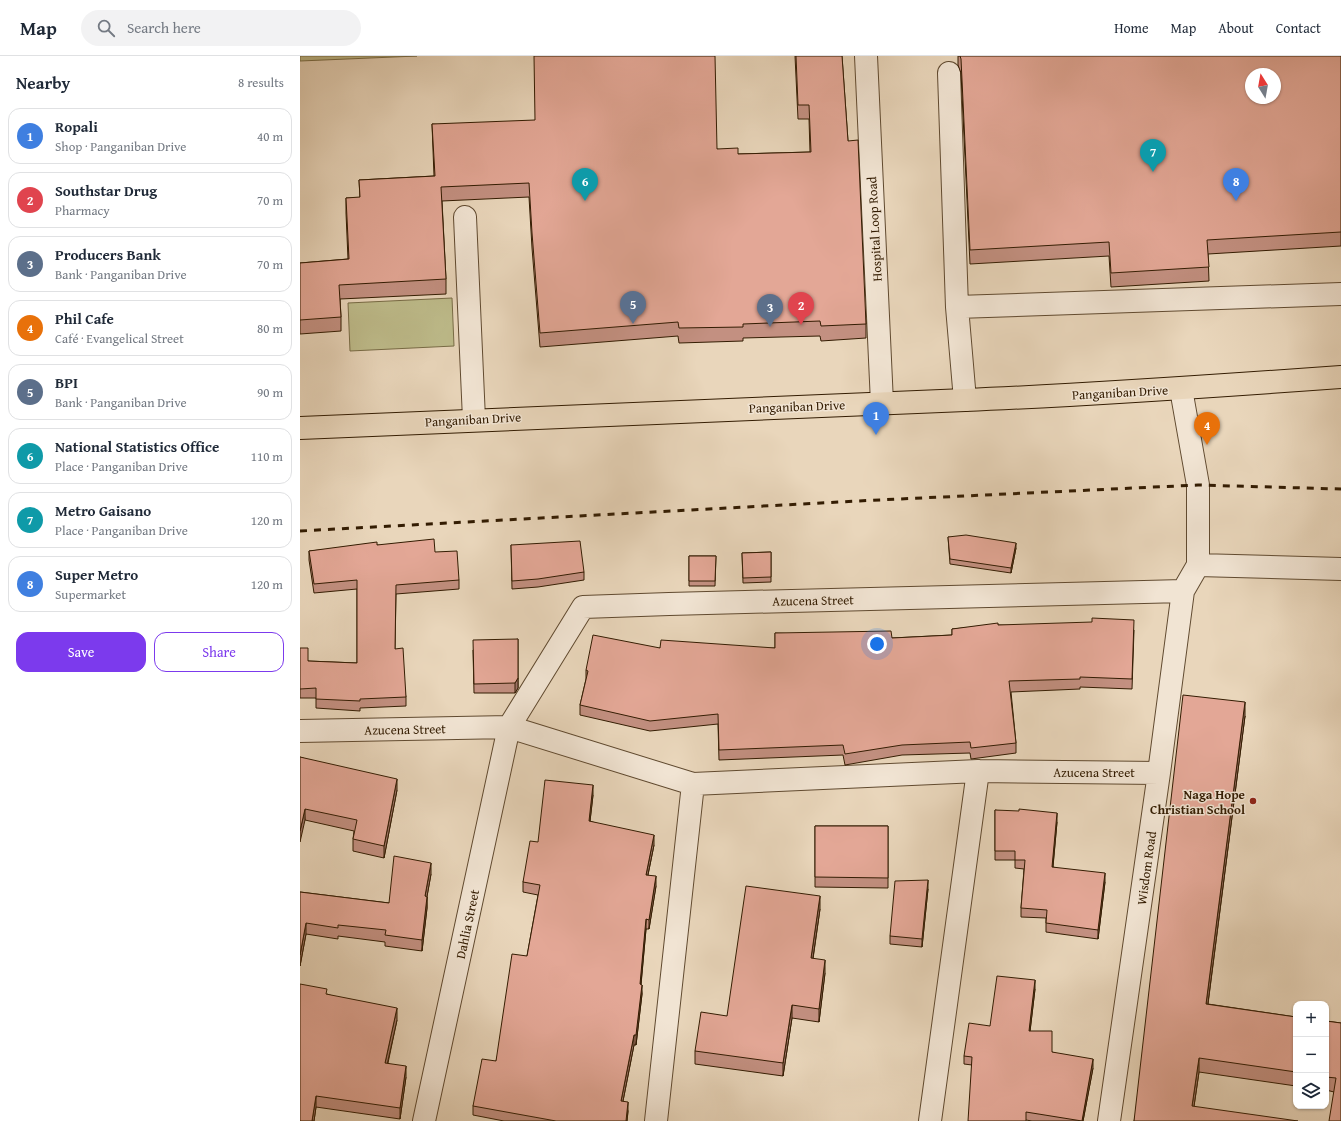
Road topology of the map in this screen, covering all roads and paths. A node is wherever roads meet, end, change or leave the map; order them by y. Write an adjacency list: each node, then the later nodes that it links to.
1 (866, 56): 9 (street, Hospital Loop Road)
2 (949, 73): 5 (street)
3 (465, 217): 10 (street)
4 (1341, 294): 5 (street)
5 (957, 307): 8 (street)
6 (1341, 377): 7 (main road, Panganiban Drive)
7 (1181, 389): 8 (main road, Panganiban Drive); 12 (street)
8 (965, 400): 9 (main road, Panganiban Drive)
9 (882, 403): 10 (main road, Panganiban Drive)
10 (474, 419): 11 (main road, Panganiban Drive)
11 (300, 428)
12 (1198, 565): 13 (street); 14 (street)
13 (1341, 569)
14 (1183, 591): 15 (street, Azucena Street); 18 (street, Wisdom Road)
15 (509, 727): 16 (street, Azucena Street); 19 (street, Azucena Street); 20 (street, Dahlia Street)
16 (300, 731)
17 (978, 772): 18 (street, Azucena Street); 19 (street, Azucena Street); 22 (street)
18 (1159, 773): 23 (street, Wisdom Road)
19 (693, 784): 21 (street)
20 (424, 1121)
21 (656, 1121)
22 (930, 1121)
23 (1109, 1121)

